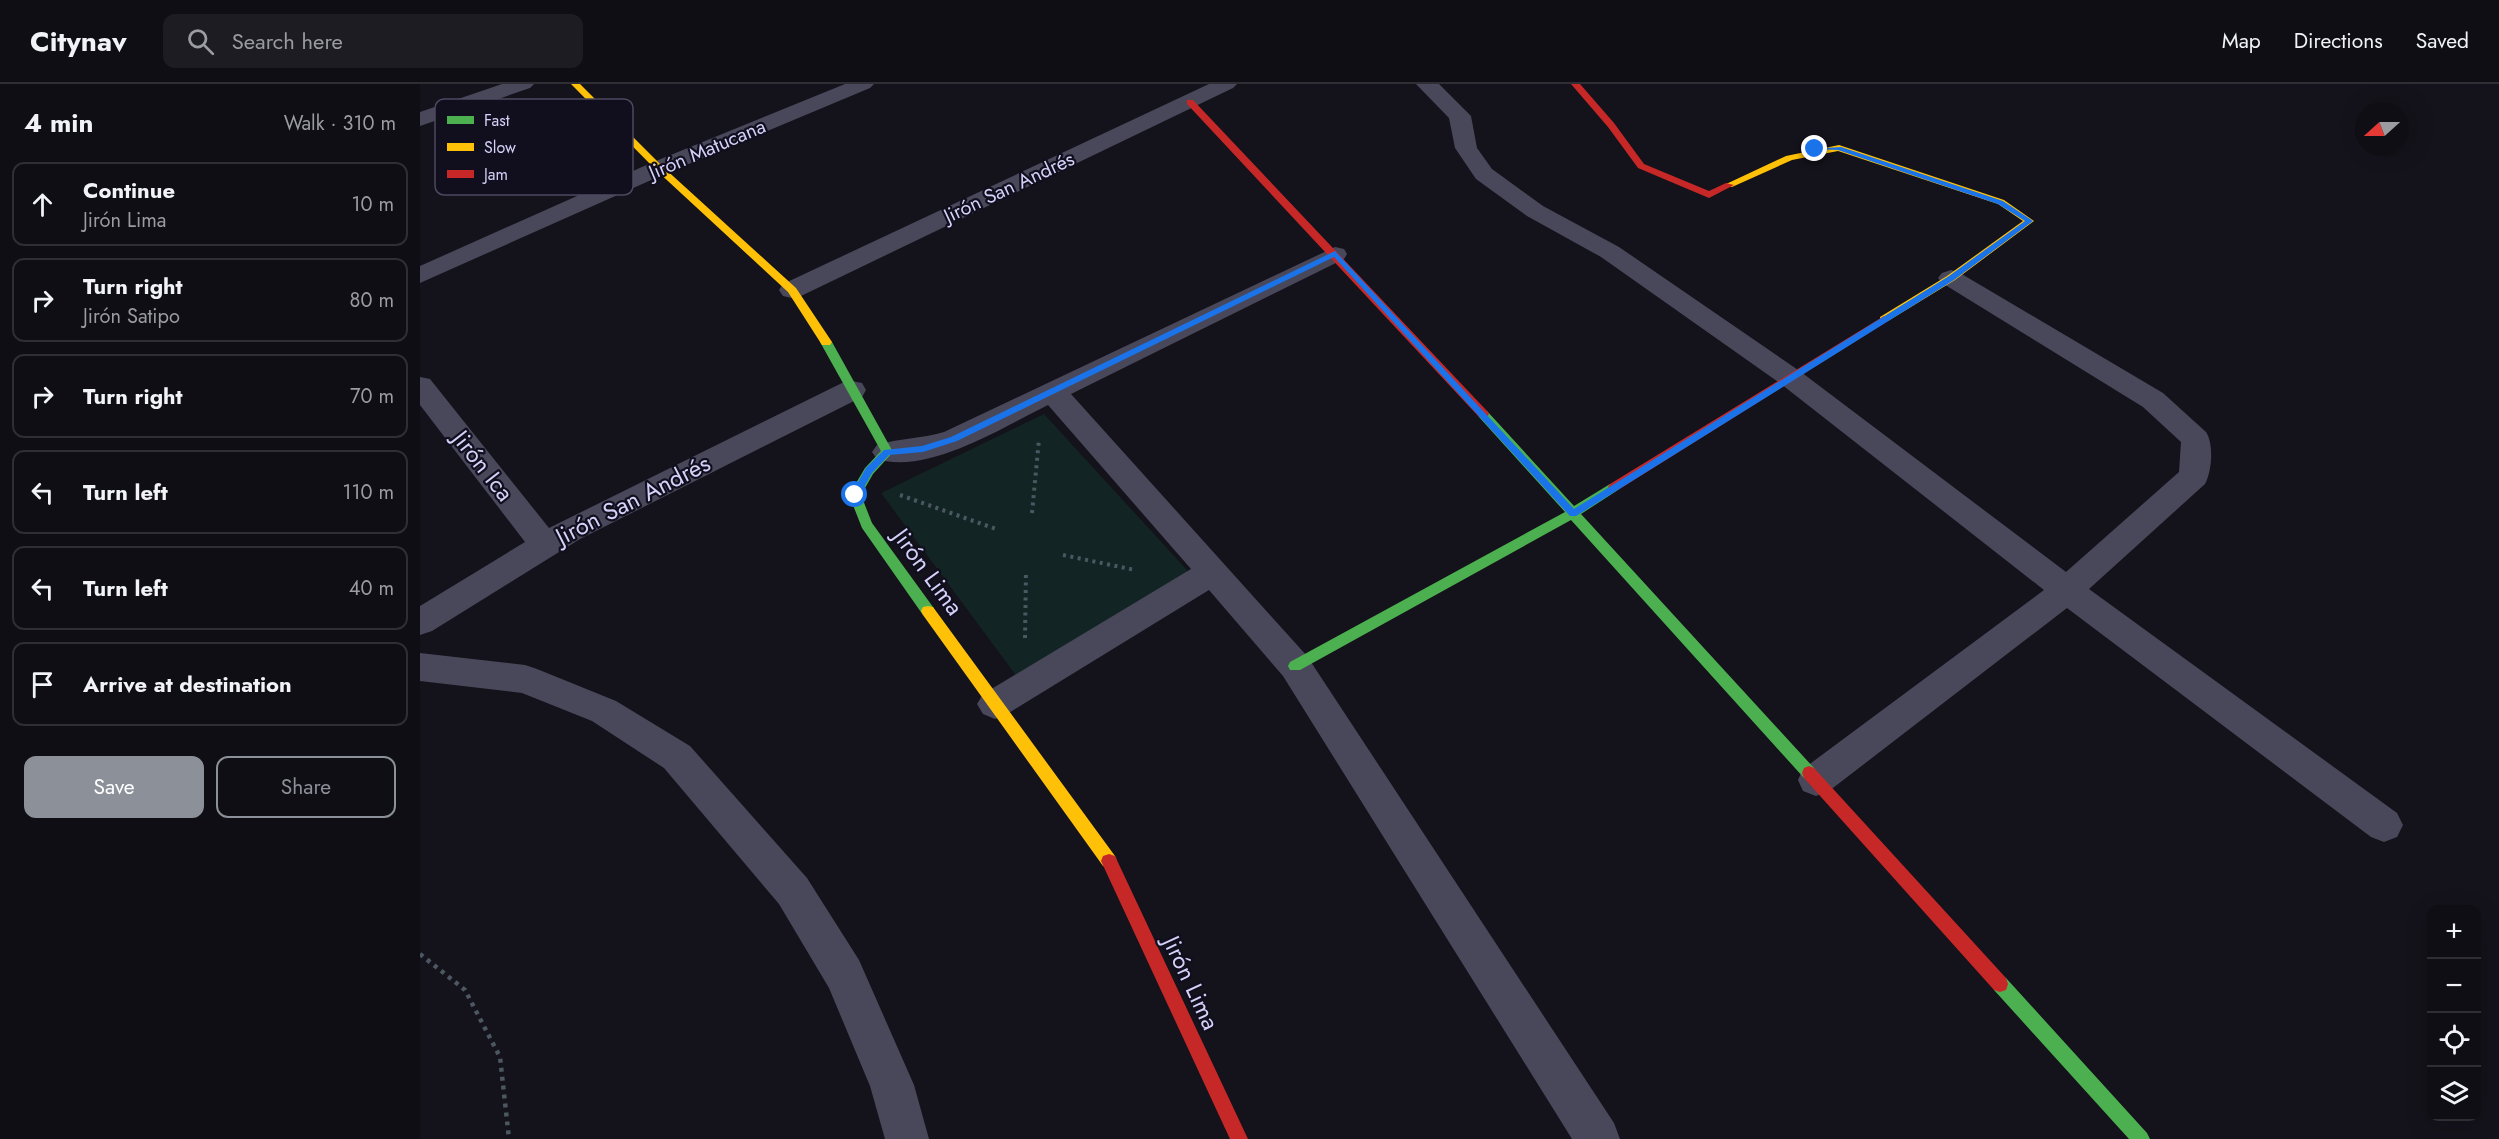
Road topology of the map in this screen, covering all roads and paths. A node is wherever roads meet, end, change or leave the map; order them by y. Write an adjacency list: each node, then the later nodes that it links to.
1 (523, 84): 7 (street)
2 (575, 84): 8 (street)
3 (863, 84): 13 (street, Jirón Matucana)
4 (1226, 84): 9 (street, Jirón San Andrés)
5 (1427, 84): 20 (street)
6 (1576, 84): 18 (street)
7 (479, 99)
8 (590, 99)
9 (1190, 102): 16 (street); 19 (street, Jirón San Andrés)
10 (435, 114): 11 (street)
11 (420, 119)
12 (633, 142): 13 (street)
13 (659, 168): 14 (street, Jirón Matucana); 19 (street)
14 (633, 180)
15 (599, 195): 17 (street, Jirón Matucana)
16 (1335, 254): 23 (street); 28 (street)
17 (420, 275)
18 (1952, 278): 20 (street); 35 (street)
19 (792, 291): 22 (street)
20 (1791, 378): 28 (street); 35 (street)
21 (420, 386): 30 (street, Jirón Ica)
22 (852, 390): 25 (street); 30 (street, Jirón San Andrés)
23 (1054, 393): 25 (street); 34 (street)
24 (1039, 433): 27 (path)
25 (887, 452): 40 (street, Jirón Lima)
26 (904, 488): 29 (path)
27 (1032, 513)
28 (1573, 513): 38 (street); 41 (street)
29 (999, 530)
30 (545, 545): 36 (street, Jirón San Andrés)
31 (1063, 555): 32 (path)
32 (1139, 570)
33 (1026, 571): 37 (path)
34 (1211, 573): 38 (street); 40 (street)
35 (2067, 590): 41 (street); 42 (street)
36 (420, 622)
37 (1024, 650)
38 (1295, 666): 47 (street)
39 (420, 667): 45 (street)
40 (995, 704): 46 (street, Jirón Lima)
41 (1816, 780): 48 (street)
42 (2384, 825)
43 (420, 954): 44 (path)
44 (509, 1139)
45 (907, 1139)
46 (1239, 1139)
47 (1598, 1139)
48 (2141, 1139)

